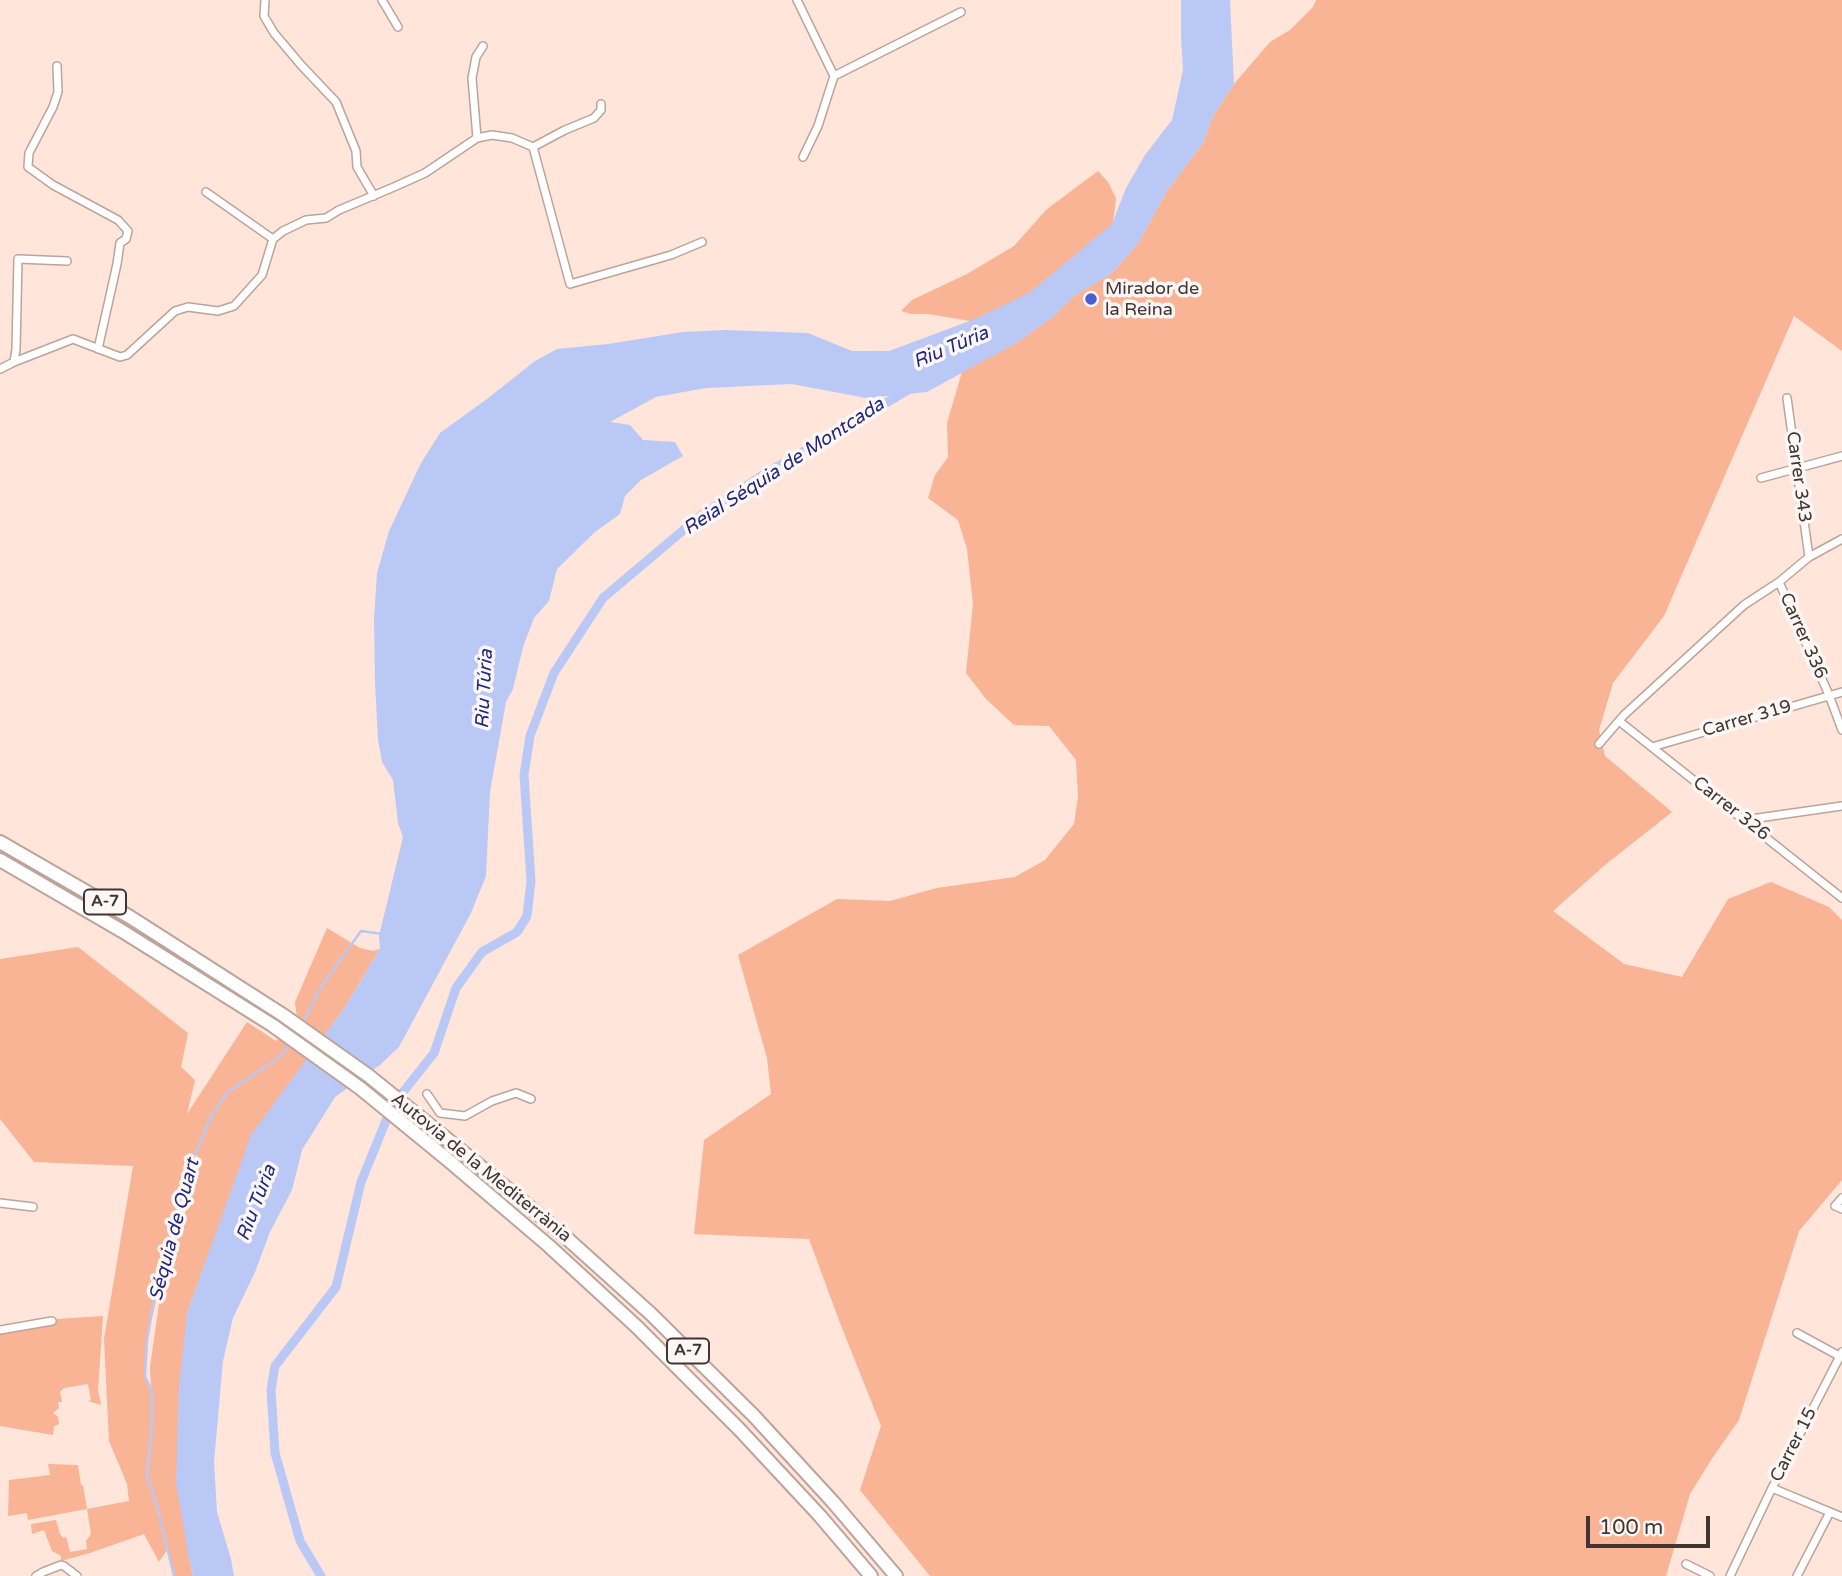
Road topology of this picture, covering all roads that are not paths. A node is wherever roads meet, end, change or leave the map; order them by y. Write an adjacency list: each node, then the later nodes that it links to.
1 (265, 0): 14 (street)
2 (382, 0): 5 (street)
3 (797, 0): 8 (street)
4 (961, 12): 8 (street)
5 (398, 27)
6 (483, 46): 10 (street)
7 (57, 66): 18 (street)
8 (834, 76): 12 (street)
9 (601, 104): 11 (street)
10 (477, 138): 11 (street); 14 (street)
11 (533, 147): 16 (street)
12 (803, 157)
13 (206, 192): 15 (street)
14 (374, 195): 15 (street)
15 (273, 239): 18 (street)
16 (702, 242)
17 (67, 261): 19 (street)
18 (98, 349): 19 (street)
19 (14, 362): 20 (street)
20 (0, 369)
21 (1787, 398): 23 (street, Carrer 343)
22 (1842, 456): 23 (street)
23 (1797, 468): 24 (street); 26 (street, Carrer 343)
24 (1761, 478)
25 (1842, 539): 26 (street)
26 (1810, 557): 27 (street)
27 (1779, 582): 29 (street, Carrer 336); 30 (street)
28 (1842, 691): 29 (street, Carrer 319)
29 (1829, 695): 31 (street, Carrer 336); 33 (street, Carrer 319)
30 (1619, 721): 32 (street); 33 (street, Carrer 326)
31 (1842, 730)
32 (1599, 744)
33 (1652, 747): 35 (street, Carrer 326)
34 (1842, 806): 35 (street)
35 (1744, 820): 38 (street, Carrer 326)
36 (0, 842): 56 (highway, Autovia de la Mediterrània / A-7)
37 (0, 860): 55 (highway, Autovia de la Mediterrània / A-7)
38 (1842, 898)
39 (427, 1094): 40 (street)
40 (531, 1099)
41 (1842, 1198): 44 (street)
42 (0, 1203): 43 (street)
43 (33, 1207)
44 (1838, 1207)
45 (52, 1321): 46 (street)
46 (0, 1330)
47 (1797, 1333): 48 (street)
48 (1841, 1355): 49 (street, Carrer 15)
49 (1772, 1488): 50 (street); 58 (street, Carrer 15)
50 (1830, 1512): 51 (street); 59 (street)
51 (1842, 1517)
52 (1686, 1564): 57 (street)
53 (36, 1576): 54 (street)
54 (77, 1576)
55 (871, 1576)
56 (896, 1576)
57 (1710, 1576)
58 (1730, 1576)
59 (1797, 1576)

